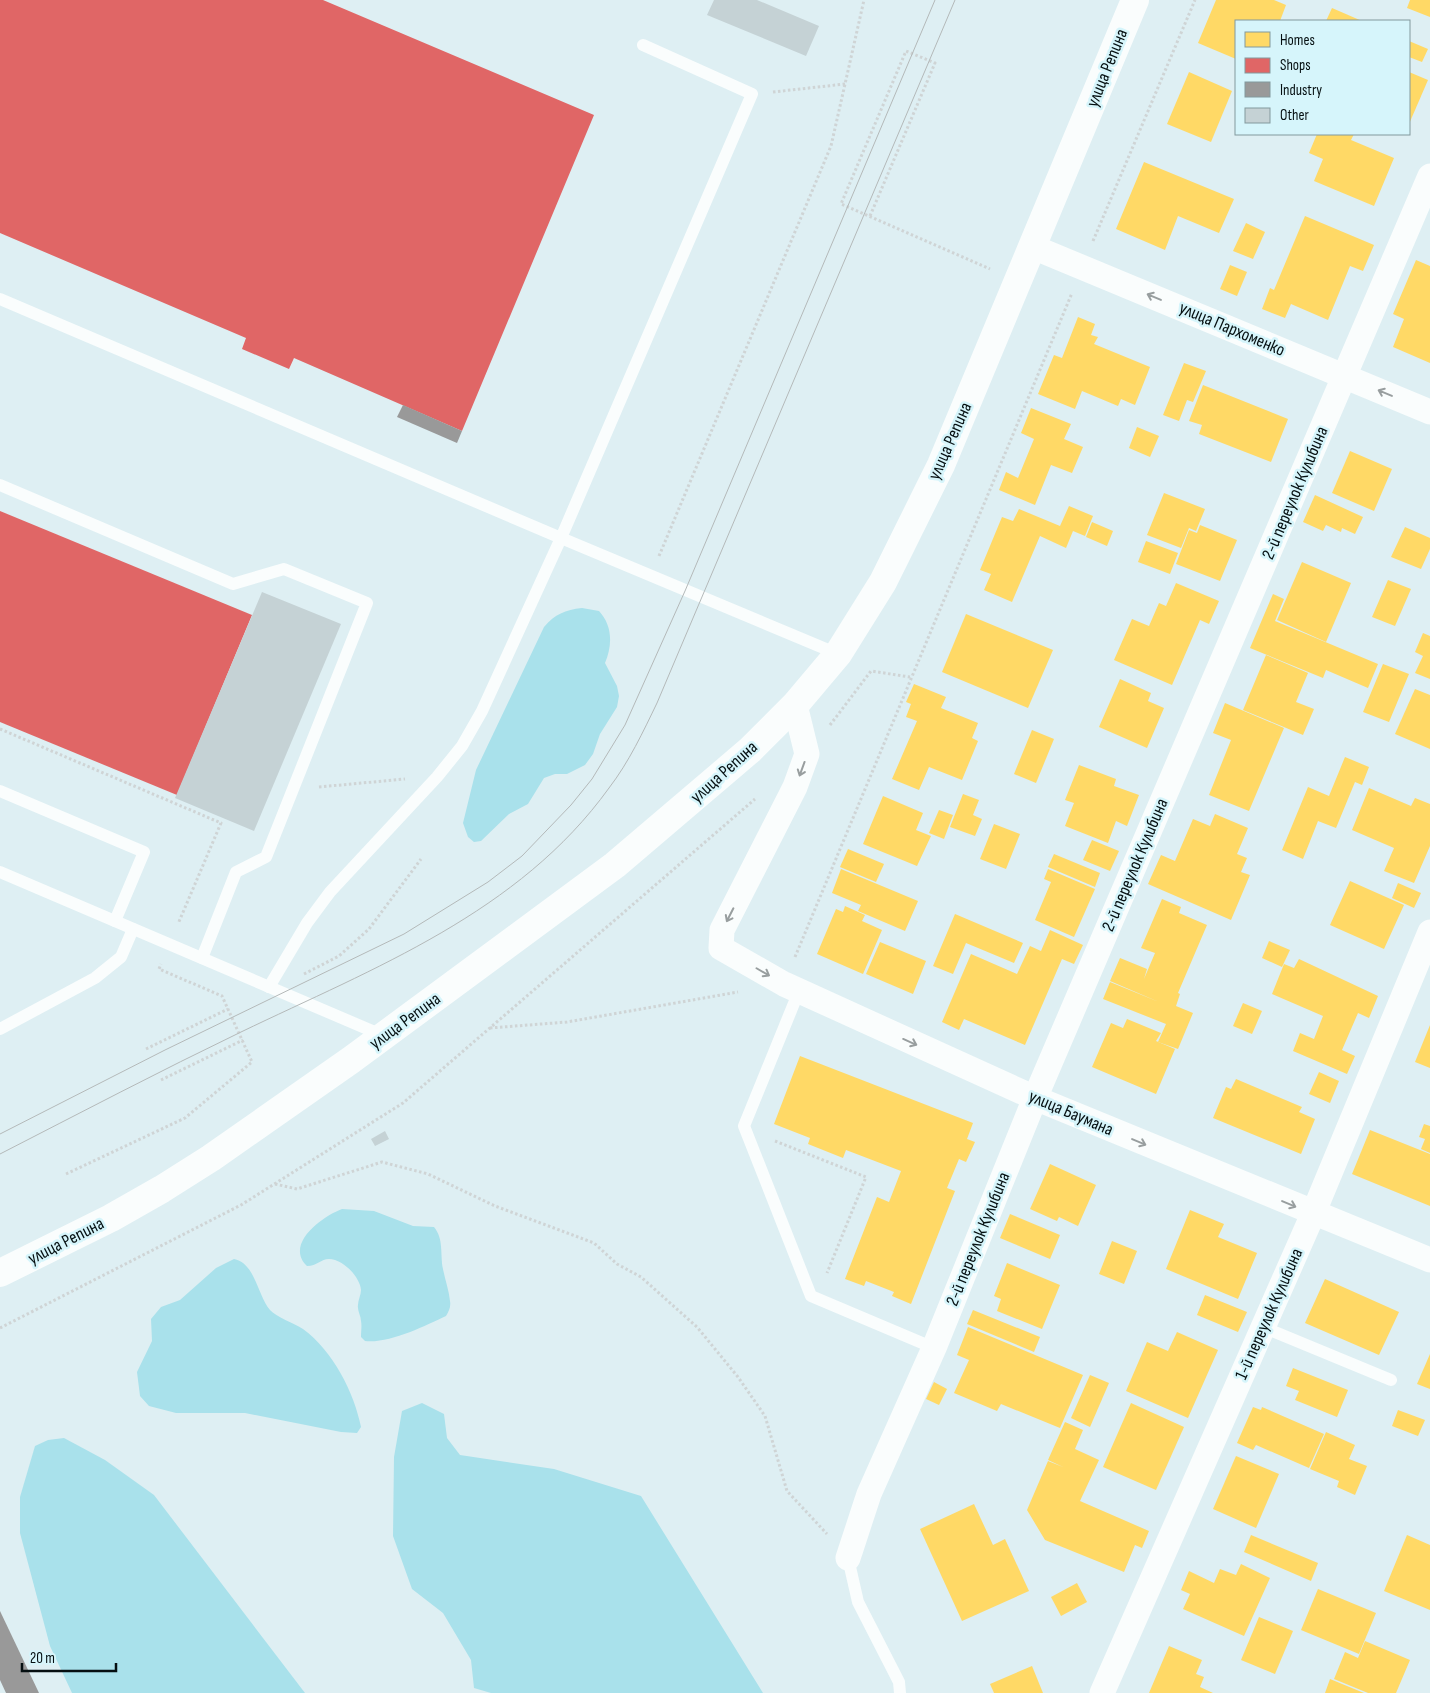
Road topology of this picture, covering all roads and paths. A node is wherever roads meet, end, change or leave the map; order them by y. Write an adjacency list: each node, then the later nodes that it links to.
1 (864, 0): 5 (path)
2 (1135, 0): 9 (street, улица Репина)
3 (1195, 0): 10 (path)
4 (643, 45): 6 (lane)
5 (845, 84): 6 (path); 17 (path)
6 (752, 94): 16 (lane)
7 (1430, 176): 13 (street, 2-й переулок Кулибина)
8 (870, 216): 8 (path); 11 (path)
9 (1033, 247): 10 (street, улица Пархоменко); 11 (street, улица Репина)
10 (1082, 267): 13 (street, улица Пархоменко, one-way to 10); 19 (path)
11 (1019, 281): 18 (street, улица Репина)
12 (0, 299): 16 (lane)
13 (1345, 376): 14 (street, улица Пархоменко, one-way to 13); 43 (street, 2-й переулок Кулибина)
14 (1430, 412)
15 (0, 485): 24 (lane)
16 (561, 538): 17 (lane); 23 (lane)
17 (651, 576): 18 (lane)
18 (838, 654): 20 (street, улица Репина)
19 (910, 677): 22 (path); 35 (path)
20 (795, 705): 22 (street); 39 (street, улица Репина)
21 (0, 729): 32 (path)
22 (807, 754): 35 (street, улица Баумана, one-way to 35)
23 (437, 777): 24 (path); 34 (lane)
24 (293, 789): 33 (lane)
25 (0, 791): 29 (lane)
26 (762, 793): 37 (path)
27 (421, 859): 34 (path)
28 (0, 872): 29 (lane)
29 (115, 921): 30 (lane)
30 (133, 928): 32 (lane); 38 (lane)
31 (1430, 932): 47 (street, 1-й переулок Кулибина)
32 (169, 944): 33 (lane); 36 (path)
33 (202, 958): 34 (lane)
34 (272, 988): 39 (lane)
35 (791, 988): 37 (path); 43 (street, улица Баумана, one-way to 43); 53 (lane)
36 (228, 1009): 40 (path); 41 (path)
37 (490, 1028): 46 (path)
38 (0, 1029)
39 (384, 1036): 49 (street, улица Репина)
40 (243, 1040): 42 (path); 45 (path)
41 (146, 1049)
42 (161, 1080)
43 (1035, 1098): 47 (street, улица Баумана, one-way to 47); 53 (street, 2-й переулок Кулибина)
44 (771, 1140): 50 (path)
45 (66, 1174)
46 (274, 1184): 52 (path); 55 (path)
47 (1313, 1214): 48 (street, улица Баумана); 51 (street, 1-й переулок Кулибина)
48 (1430, 1260)
49 (0, 1273)
50 (826, 1276)
51 (1264, 1327): 54 (lane); 57 (street, 1-й переулок Кулибина)
52 (0, 1328)
53 (934, 1348): 55 (street, 2-й переулок Кулибина)
54 (1391, 1380)
55 (848, 1558): 56 (lane)
56 (900, 1693)
57 (1102, 1693)

